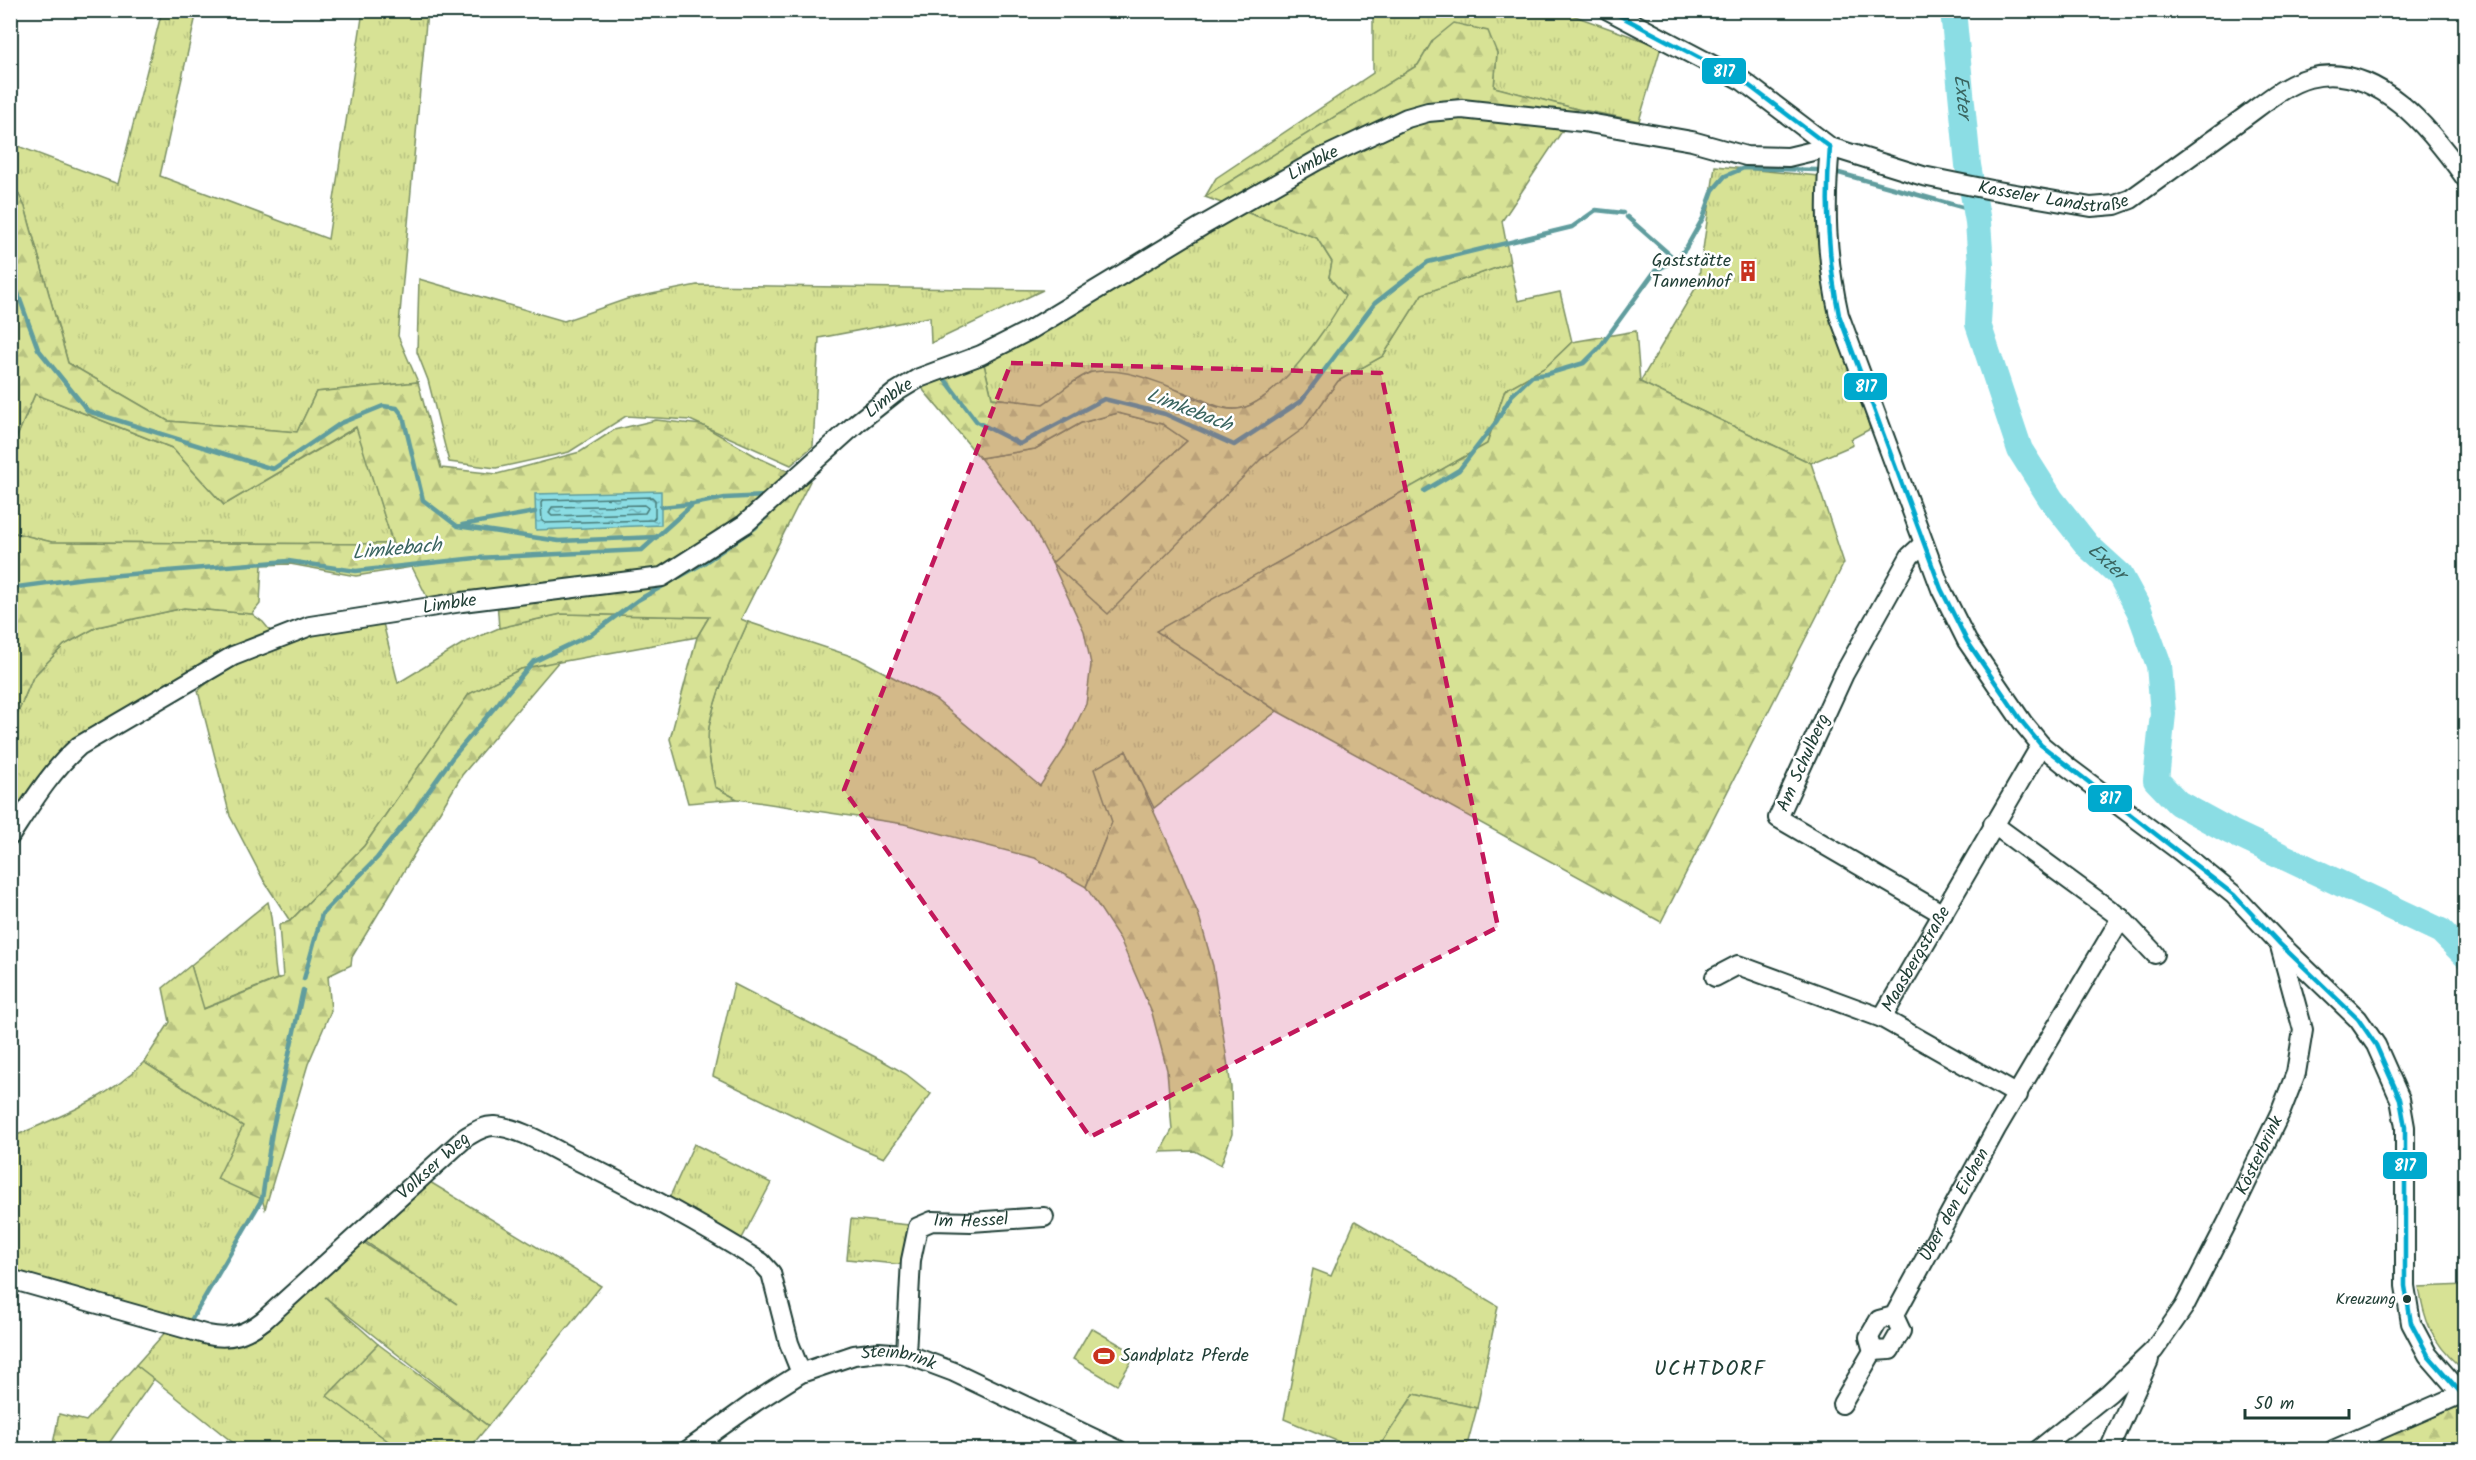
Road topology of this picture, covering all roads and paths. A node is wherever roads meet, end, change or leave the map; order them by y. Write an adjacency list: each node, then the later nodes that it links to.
1 (1608, 10): 2 (street, Kasseler Landstraße)
2 (1830, 147): 3 (street, Kasseler Landstraße); 4 (street); 7 (street, Limbke)
3 (2466, 179)
4 (1923, 544): 5 (street); 8 (street, Am Schulberg)
5 (2041, 745): 6 (street, Maasbergstraße); 10 (street)
6 (1993, 824): 8 (street, Maasbergstraße); 9 (street)
7 (10, 836)
8 (1943, 914): 13 (street, Maasbergstraße)
9 (2121, 918): 11 (street); 14 (street, Über den Eichen)
10 (2280, 944): 17 (street, Kösterbrink); 20 (street)
11 (2155, 954)
12 (1715, 977): 13 (street, Maasbergstraße)
13 (1882, 1018): 14 (street)
14 (2018, 1095): 21 (street, Über den Eichen)
15 (1044, 1217): 18 (street, Im Hessel)
16 (10, 1279): 19 (street, Volkser Weg)
17 (2154, 1350): 24 (street, Kösterbrink); 25 (street, Kösterbrink)
18 (906, 1354): 19 (street, Steinbrink); 23 (street, Steinbrink)
19 (801, 1373): 22 (street, Steinbrink)
20 (2463, 1392): 26 (street)
21 (1842, 1404)
22 (688, 1449)
23 (1118, 1449)
24 (2038, 1449)
25 (2109, 1449)
26 (2333, 1449)

